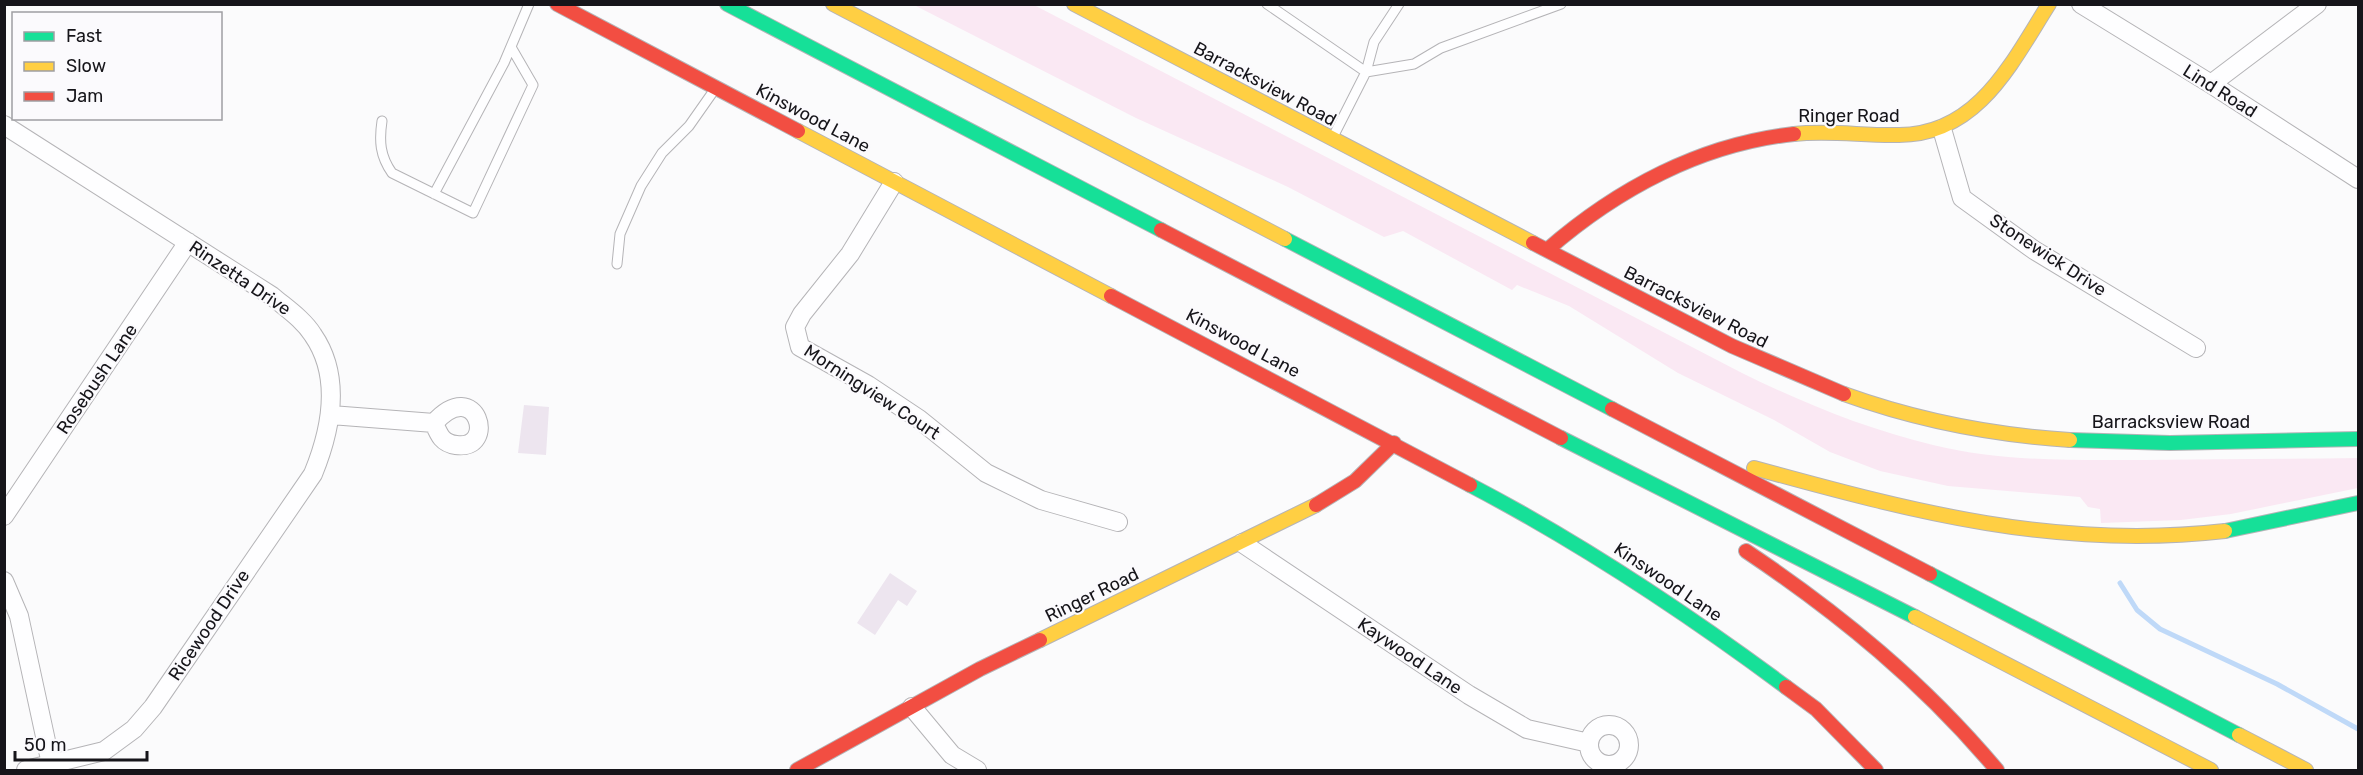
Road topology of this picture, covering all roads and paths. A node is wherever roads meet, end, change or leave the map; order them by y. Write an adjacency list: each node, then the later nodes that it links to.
1 (530, 4): 12 (lane)
2 (557, 4): 15 (main road, Kinswood Lane)
3 (727, 4): 32 (main road)
4 (833, 4): 31 (main road)
5 (1074, 4): 19 (main road, Barracksview Road)
6 (1267, 4): 13 (lane)
7 (1399, 4): 13 (lane)
8 (1561, 4): 13 (lane)
9 (2049, 4): 18 (main road, Ringer Road)
10 (2080, 4): 14 (street, Lind Road)
11 (2317, 4): 14 (street)
12 (511, 47): 22 (lane); 22 (lane)
13 (1366, 72): 19 (lane)
14 (2211, 84): 20 (street, Lind Road)
15 (716, 87): 21 (main road, Kinswood Lane); 25 (lane)
16 (382, 121): 22 (lane)
17 (4, 125): 23 (street, Rinzetta Drive)
18 (1942, 129): 24 (main road, Ringer Road); 26 (street, Stonewick Drive)
19 (1332, 139): 24 (main road, Barracksview Road)
20 (2358, 179)
21 (894, 182): 30 (main road, Kinswood Lane); 35 (street, Morningview Court)
22 (434, 194)
23 (188, 242): 27 (street, Rinzetta Drive); 34 (street, Rosebush Lane)
24 (1547, 250): 29 (main road, Barracksview Road)
25 (617, 264)
26 (2196, 348)
27 (331, 415): 28 (street); 42 (street, Ricewood Drive)
28 (434, 423)
29 (2358, 440)
30 (1395, 442): 37 (main road, Ringer Road); 46 (main road, Kinswood Lane)
31 (1690, 450): 33 (main road); 49 (main road)
32 (1605, 461): 36 (main road); 48 (main road)
33 (2358, 503)
34 (4, 516)
35 (1118, 522)
36 (1714, 531)
37 (1242, 543): 40 (main road, Ringer Road); 41 (street, Kaywood Lane)
38 (1734, 544): 47 (main road)
39 (4, 581): 42 (street)
40 (912, 706): 44 (main road, Ringer Road); 45 (street)
41 (1589, 742)
42 (52, 769): 43 (street, Ricewood Drive)
43 (27, 771)
44 (797, 771)
45 (977, 771)
46 (1876, 771)
47 (1997, 771)
48 (2211, 771)
49 (2306, 771)

